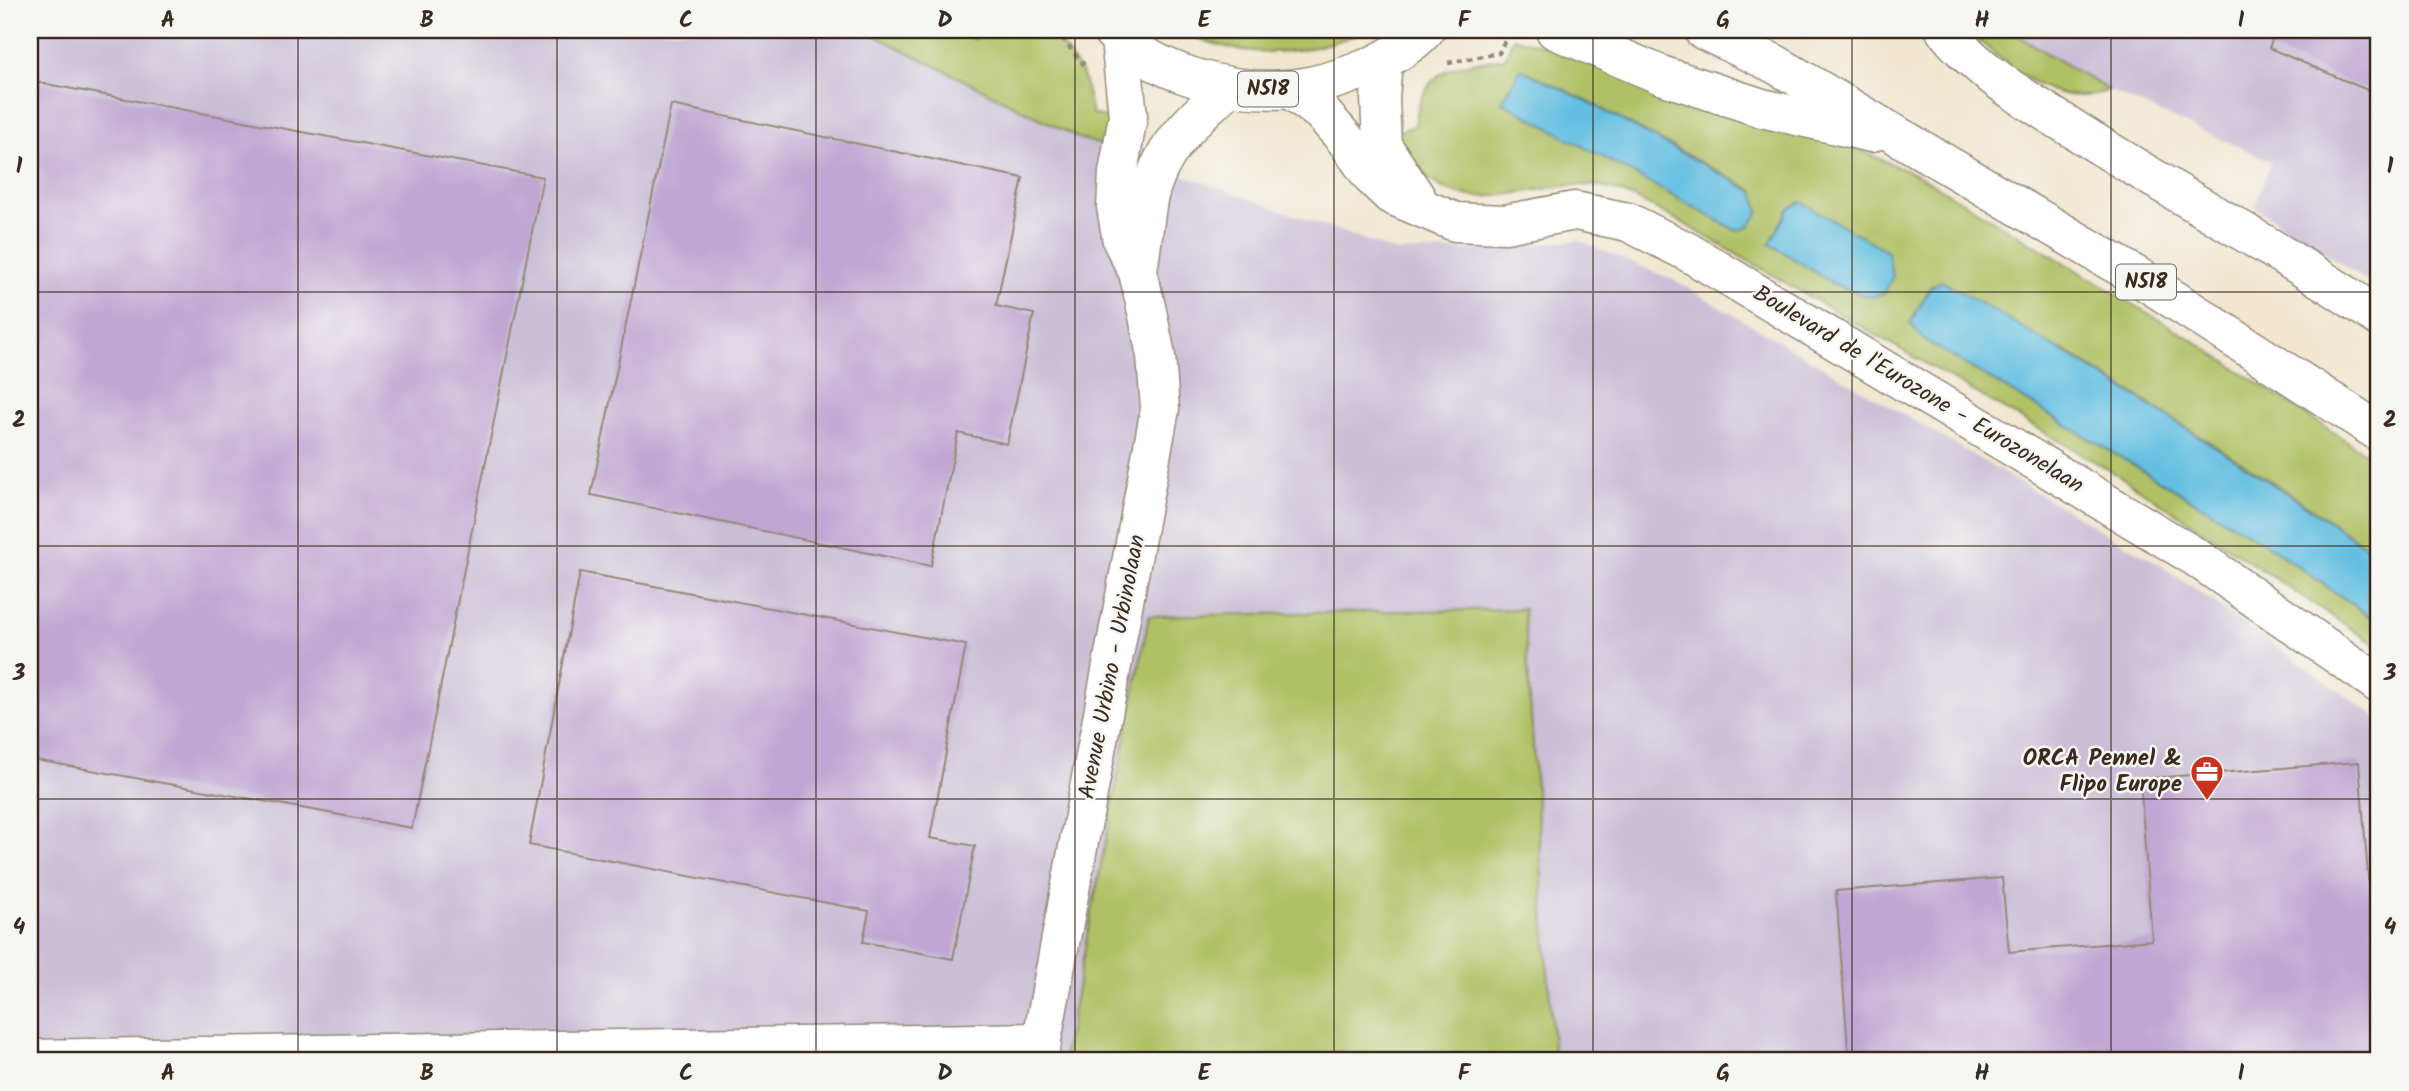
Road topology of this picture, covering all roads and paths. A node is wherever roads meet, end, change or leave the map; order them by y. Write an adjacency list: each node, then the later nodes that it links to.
1 (1425, 30): 6 (main road, N518)
2 (1555, 30): 9 (main road, N518)
3 (1703, 30): 9 (main road, N518)
4 (1945, 30): 12 (main road)
5 (1115, 34): 7 (main road, N518); 11 (main road, Avenue Urbino - Urbinolaan)
6 (1382, 61): 8 (main road, N518); 10 (main road)
7 (1228, 87): 8 (main road, N518); 11 (main road, Avenue Urbino - Urbinolaan)
8 (1290, 89): 10 (main road, Boulevard de l'Eurozone - Eurozonelaan)
9 (1907, 142): 13 (main road, N518)
10 (1421, 207): 14 (main road, Boulevard de l'Eurozone - Eurozonelaan)
11 (1138, 272): 15 (main road, Avenue Urbino - Urbinolaan)
12 (2379, 317)
13 (2379, 432)
14 (2379, 684)
15 (1040, 1051): 16 (main road)
16 (30, 1059)

